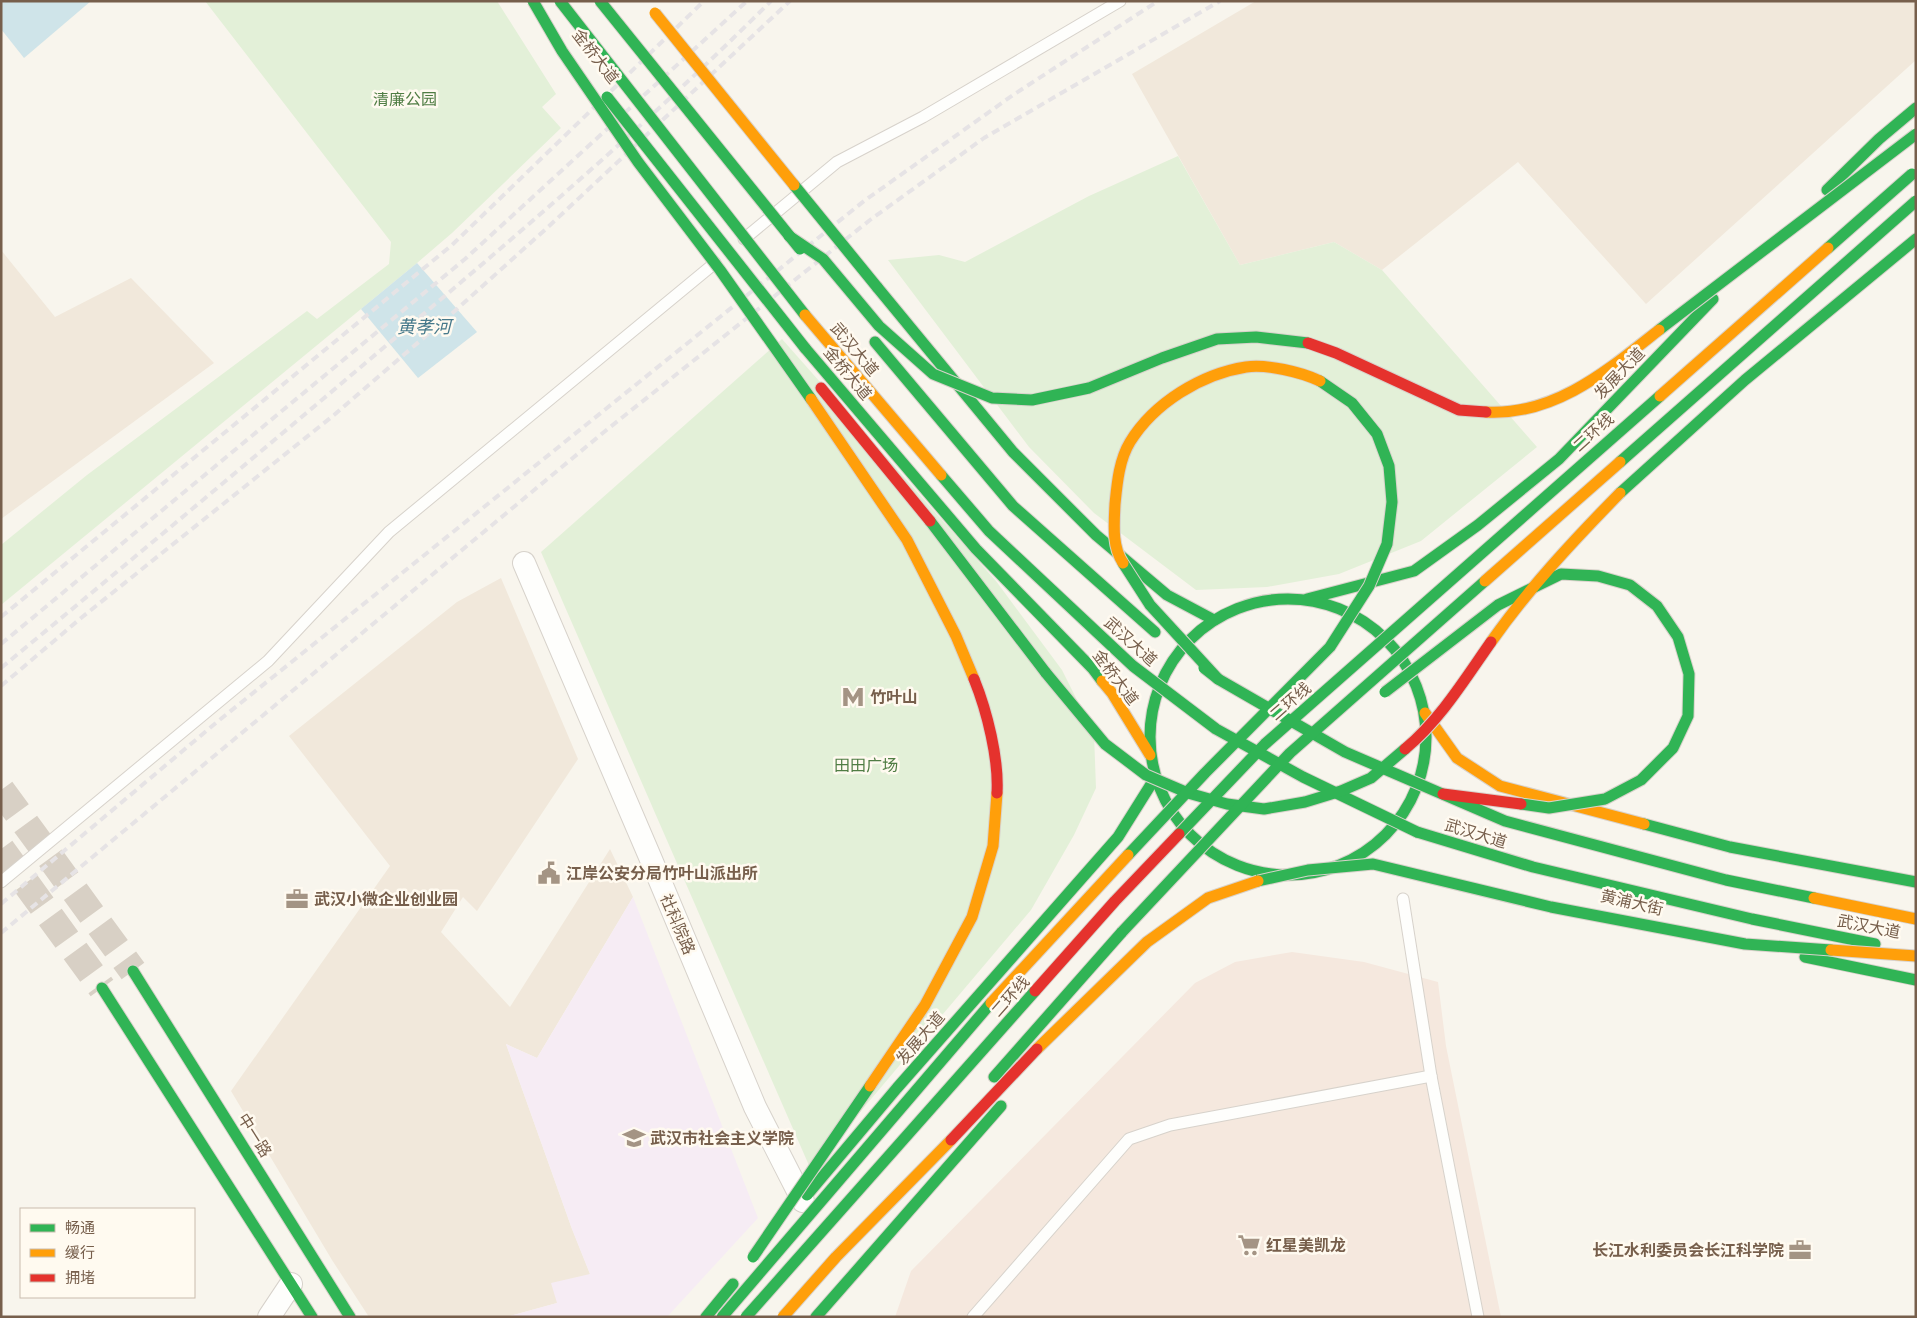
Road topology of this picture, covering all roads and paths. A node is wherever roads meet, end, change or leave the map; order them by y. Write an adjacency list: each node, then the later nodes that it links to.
1 (532, 1): 14 (main road, bridge); 27 (main road, 金桥大道, bridge)
2 (560, 1): 39 (main road, 武汉大道, bridge)
3 (600, 1): 10 (main road, bridge)
4 (646, 1): 20 (main road, bridge)
5 (1120, 1): 33 (lane)
6 (1916, 108): 19 (main road, 发展大道)
7 (1916, 134): 10 (main road, bridge)
8 (1916, 170): 57 (main road, 二环线, bridge)
9 (1916, 201): 37 (main road, bridge)
10 (789, 236): 13 (main road, bridge)
11 (1916, 240): 17 (main road, bridge)
12 (1916, 253): 22 (main road)
13 (812, 265)
14 (720, 270): 16 (main road, bridge); 49 (main road, bridge)
15 (869, 335): 21 (main road, 武汉大道, bridge)
16 (802, 366)
17 (814, 381)
18 (524, 563): 47 (street, 社科院路)
19 (1307, 599): 20 (main road); 22 (main road)
20 (1214, 620): 27 (main road)
21 (1218, 679): 30 (main road, 武汉大道, bridge); 56 (main road, bridge)
22 (1415, 680): 24 (main road)
23 (1373, 701): 30 (main road, bridge)
24 (1425, 714): 31 (main road); 34 (main road)
25 (1336, 731): 26 (main road)
26 (1314, 750)
27 (1150, 755): 29 (main road)
28 (1300, 761): 37 (main road, bridge)
29 (1155, 778): 32 (main road); 47 (main road, 发展大道)
30 (1443, 794): 36 (main road, 武汉大道, bridge)
31 (1342, 865): 32 (main road); 42 (main road, 黄浦大街)
32 (1281, 875): 38 (main road)
33 (1, 882)
34 (1916, 882)
35 (1403, 899): 45 (lane)
36 (1916, 919)
37 (1122, 932): 48 (main road, bridge)
38 (1158, 948)
39 (1916, 954): 48 (main road, bridge)
40 (1146, 960): 44 (main road)
41 (133, 971): 53 (main road, 中一路)
42 (1916, 980)
43 (102, 988): 50 (main road)
44 (1079, 1024)
45 (1431, 1076): 60 (lane); 61 (lane)
46 (1011, 1094): 59 (main road)
47 (803, 1201): 49 (main road, 发展大道)
48 (836, 1256): 58 (main road, bridge)
49 (744, 1270): 54 (main road, 发展大道); 55 (main road)
50 (291, 1284): 51 (street); 52 (main road)
51 (269, 1317)
52 (312, 1317)
53 (350, 1317)
54 (706, 1317)
55 (713, 1317)
56 (722, 1317)
57 (746, 1317)
58 (783, 1317)
59 (816, 1317)
60 (973, 1317)
61 (1478, 1317)

